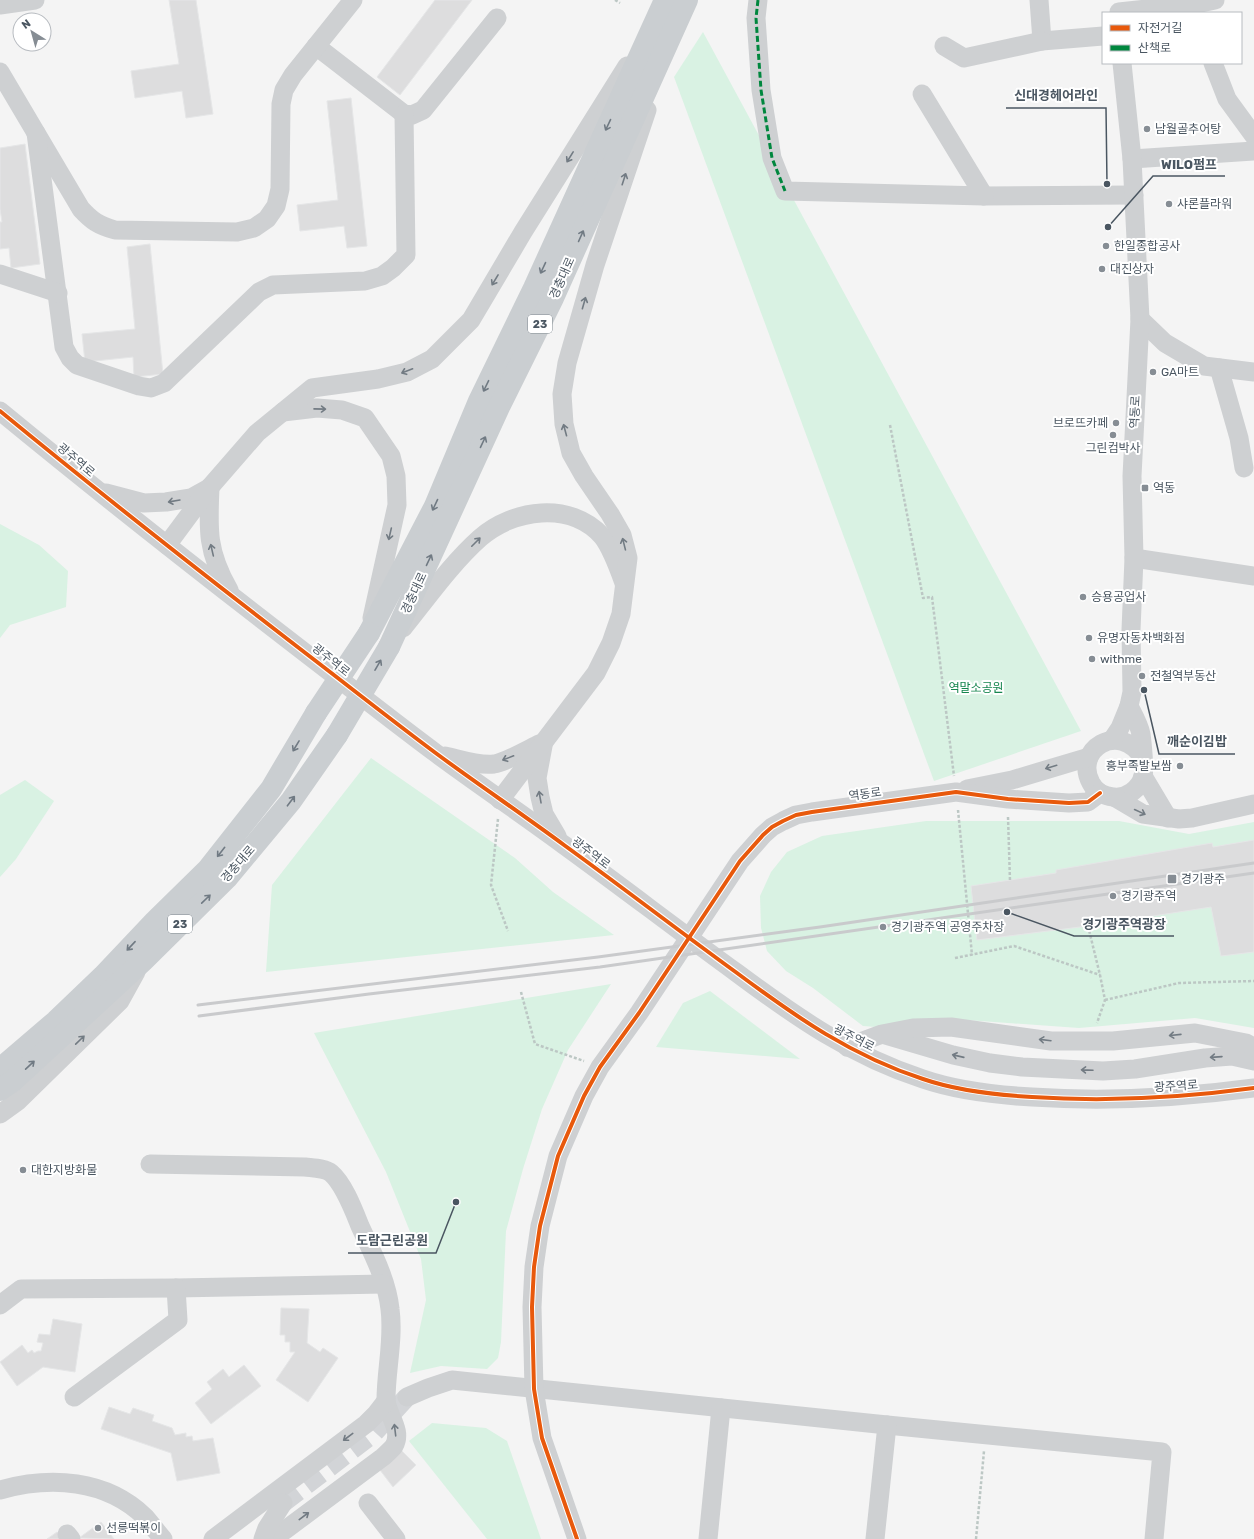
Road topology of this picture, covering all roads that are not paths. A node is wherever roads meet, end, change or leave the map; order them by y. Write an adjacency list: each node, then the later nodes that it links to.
1 (36, 0): 6 (street)
2 (687, 0): 9 (main road, 경충대로 / 23)
3 (758, 0): 24 (street)
4 (1039, 0): 12 (street)
5 (345, 2): 13 (street)
6 (0, 5)
7 (1206, 5): 8 (street)
8 (1118, 8)
9 (665, 16): 32 (street, one-way to 32); 39 (street, one-way to 9); 41 (main road, 경충대로 / 23, one-way to 41); 42 (main road, 경충대로 / 23, one-way to 9)
10 (497, 18): 19 (street)
11 (1102, 36): 12 (street)
12 (1042, 42): 14 (street)
13 (316, 46): 19 (street); 20 (street)
14 (944, 46)
15 (1122, 64): 23 (street, 역동로)
16 (1213, 64): 21 (street)
17 (0, 72): 20 (street)
18 (922, 94): 24 (street)
19 (404, 114): 27 (street)
20 (36, 132): 27 (street)
21 (1254, 136)
22 (1254, 151): 23 (street)
23 (1132, 159): 25 (street, 역동로)
24 (984, 196): 25 (street)
25 (1134, 196): 28 (street, 역동로)
26 (0, 274): 27 (street)
27 (58, 293)
28 (1140, 319): 29 (street); 37 (street, 역동로)
29 (1219, 368): 30 (street); 33 (street)
30 (1254, 372)
31 (0, 411): 35 (street, 광주역로)
32 (281, 412): 34 (street); 41 (street, one-way to 41)
33 (1244, 468)
34 (210, 487): 35 (street, one-way to 35); 36 (street); 40 (street, one-way to 34)
35 (96, 491): 36 (street, 광주역로)
36 (167, 545): 40 (street, 광주역로)
37 (1134, 558): 38 (street); 43 (street, 역동로)
38 (1254, 576)
39 (624, 583): 42 (street, one-way to 39); 45 (street)
40 (234, 598): 46 (street, 광주역로)
41 (369, 633): 61 (main road, 경충대로 / 23, one-way to 61, bridge)
42 (389, 647): 56 (main road, 경충대로 / 23, one-way to 42, bridge)
43 (1129, 706): 44 (street, 역동로); 48 (street)
44 (1112, 740): 47 (street); 48 (street)
45 (544, 742): 46 (street, one-way to 46); 51 (street); 54 (street, one-way to 45)
46 (438, 754): 51 (street, 광주역로)
47 (1089, 757): 49 (street, one-way to 49); 50 (street)
48 (1143, 767): 50 (street, 역동로); 53 (street)
49 (956, 792): 50 (street, 역동로); 55 (street, 역동로)
50 (1108, 796): 53 (street, one-way to 53)
51 (500, 800): 54 (street, 광주역로)
52 (1254, 804): 53 (street)
53 (1168, 818)
54 (562, 844): 55 (street, 광주역로)
55 (689, 939): 59 (street, 광주역로); 71 (street, 역동로)
56 (142, 961): 63 (main road, 경충대로 / 23, one-way to 56); 66 (street, one-way to 56)
57 (882, 1034): 58 (street, one-way to 57); 59 (street); 60 (street, one-way to 57)
58 (1254, 1046)
59 (847, 1047): 64 (street, 광주역로)
60 (1254, 1061)
61 (0, 1069)
62 (1254, 1088): 64 (street, 광주역로)
63 (0, 1090)
64 (1230, 1091): 65 (street)
65 (1254, 1094)
66 (0, 1114)
67 (150, 1164): 68 (street)
68 (384, 1284): 69 (street); 74 (street)
69 (176, 1288): 70 (street); 72 (street)
70 (0, 1305)
71 (534, 1389): 73 (street); 75 (street); 85 (street, 역동로)
72 (74, 1397)
73 (407, 1397)
74 (386, 1402): 79 (street, one-way to 79); 83 (street, one-way to 74)
75 (721, 1408): 76 (street); 86 (street)
76 (887, 1425): 87 (street); 88 (street)
77 (0, 1490): 81 (street)
78 (368, 1503): 84 (street)
79 (244, 1516): 80 (street); 82 (street)
80 (223, 1536)
81 (163, 1539)
82 (263, 1539)
83 (273, 1539)
84 (396, 1539)
85 (577, 1539)
86 (708, 1539)
87 (875, 1539)
88 (1154, 1539)

